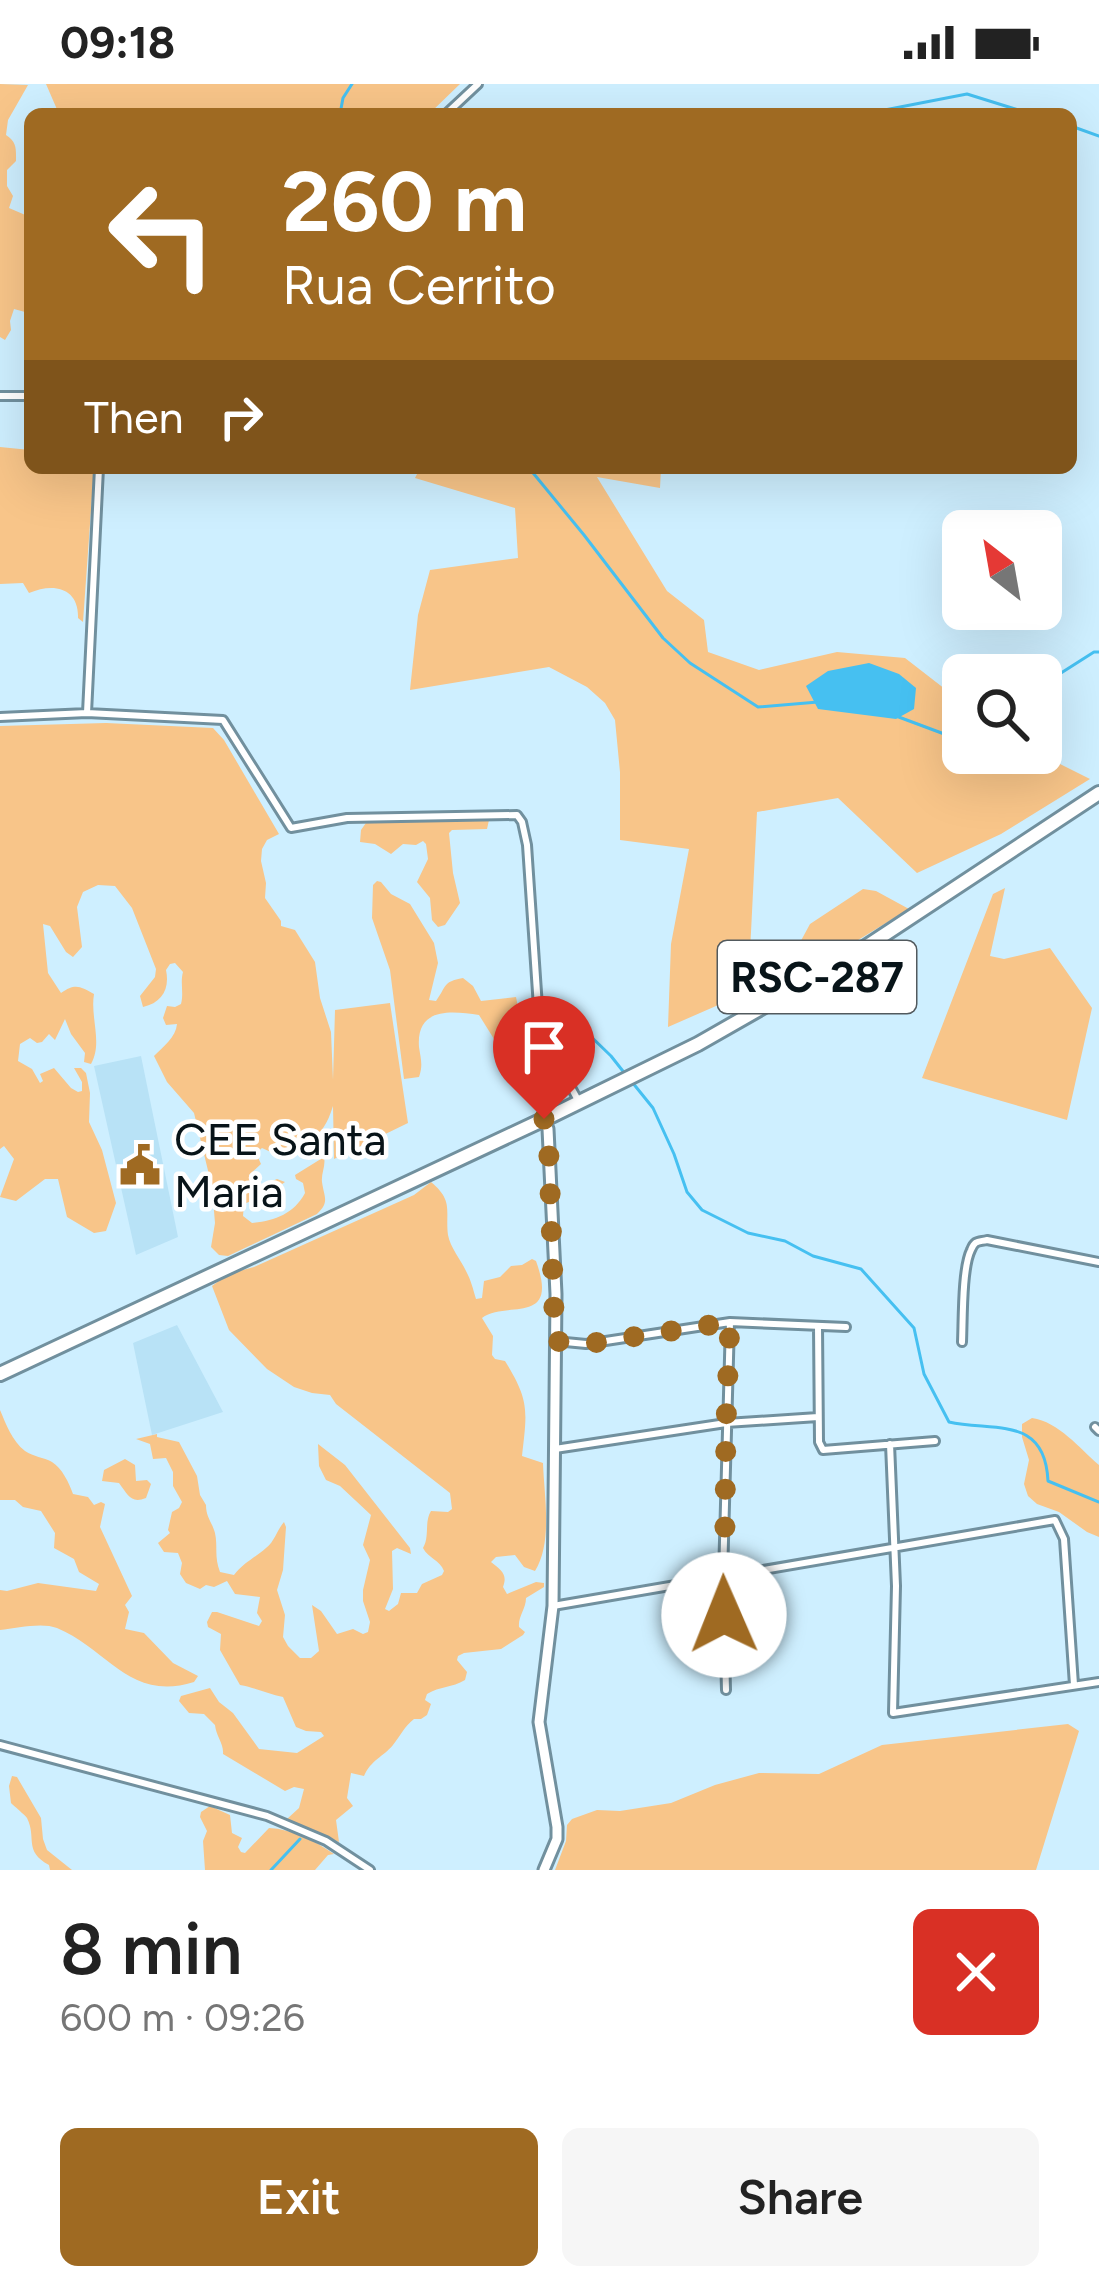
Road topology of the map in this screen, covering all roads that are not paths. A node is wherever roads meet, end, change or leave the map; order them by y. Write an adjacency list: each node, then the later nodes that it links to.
1 (478, 84): 2 (street)
2 (452, 108)
3 (98, 474): 4 (street)
4 (87, 713): 5 (street); 7 (street)
5 (0, 717)
6 (1099, 793): 7 (highway, RSC-287)
7 (579, 1102): 8 (highway, RSC-287)
8 (544, 1119): 13 (street); 15 (highway, RSC-287)
9 (1099, 1262): 14 (street)
10 (730, 1322): 11 (street); 13 (street); 17 (street)
11 (818, 1325): 12 (street); 16 (street)
12 (846, 1327)
13 (555, 1341): 20 (street)
14 (962, 1342)
15 (0, 1374)
16 (818, 1417): 17 (street); 19 (street)
17 (726, 1423): 20 (street); 22 (street)
18 (935, 1441): 19 (street)
19 (890, 1444): 21 (street)
20 (555, 1448): 23 (street)
21 (894, 1547): 22 (street); 25 (street); 25 (street)
22 (723, 1577): 23 (street); 26 (street)
23 (554, 1606): 29 (street)
24 (1099, 1682): 25 (street)
25 (1074, 1684)
26 (726, 1690)
27 (0, 1744): 28 (street)
28 (370, 1870)
29 (544, 1870)

